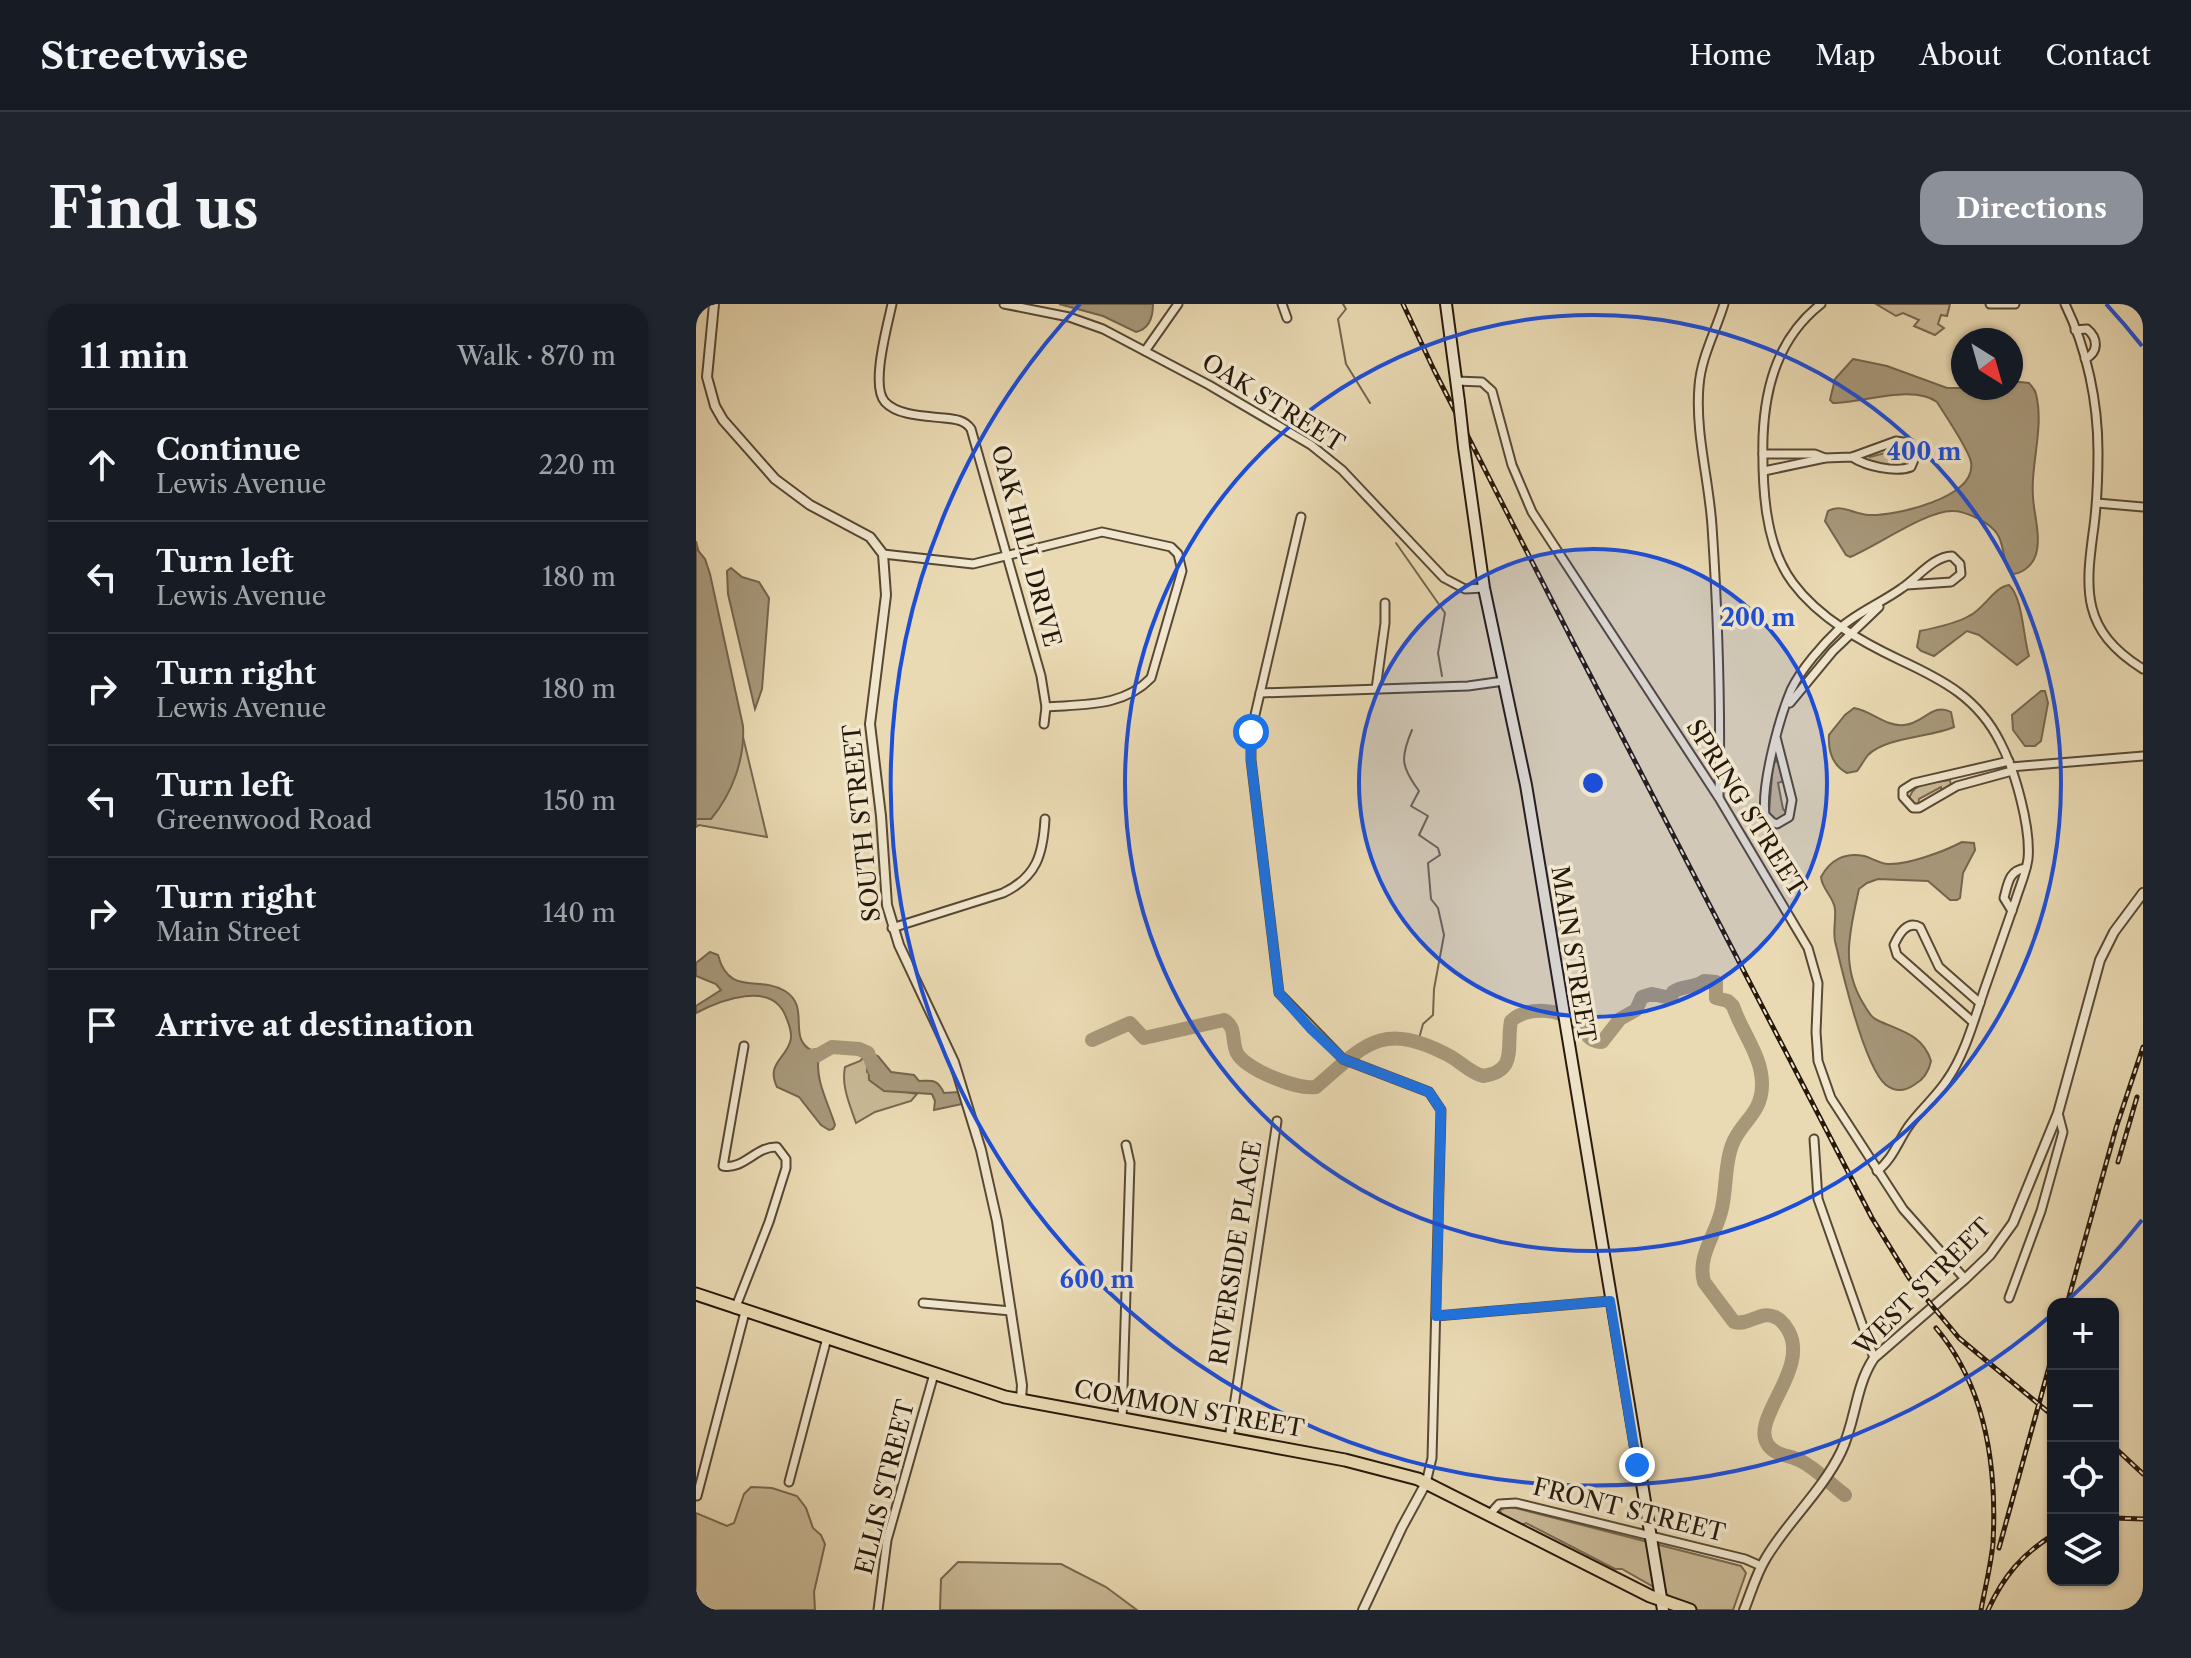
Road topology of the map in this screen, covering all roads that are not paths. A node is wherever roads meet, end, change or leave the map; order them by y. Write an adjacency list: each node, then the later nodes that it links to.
1 (714, 304): 24 (street)
2 (892, 304): 25 (street, OAK HILL DRIVE)
3 (1004, 304): 14 (street, OAK STREET)
4 (1178, 304): 14 (street)
5 (1282, 304): 12 (street)
6 (1446, 304): 16 (main road, MAIN STREET)
7 (1724, 304): 44 (street)
8 (1821, 304): 17 (street)
9 (1990, 304): 10 (street)
10 (2015, 304)
11 (2065, 304): 13 (street)
12 (1287, 318)
13 (2075, 330): 15 (street); 15 (street)
14 (1145, 351): 27 (street, OAK STREET)
15 (2085, 359): 21 (street)
16 (1456, 381): 27 (main road, MAIN STREET, bridge); 44 (street, SPRING STREET)
17 (1763, 454): 19 (street); 20 (street)
18 (1852, 457): 18 (street); 19 (street)
19 (1825, 458): 20 (street)
20 (1764, 471): 30 (street)
21 (2097, 503): 22 (street); 32 (street)
22 (2143, 507)
23 (1301, 517): 35 (street)
24 (883, 554): 25 (street); 47 (street, SOUTH STREET)
25 (1009, 555): 36 (street, OAK HILL DRIVE); 36 (street)
26 (1907, 585): 26 (street); 28 (street)
27 (1484, 588): 33 (main road, MAIN STREET)
28 (1891, 596): 30 (street); 31 (street)
29 (1385, 603): 34 (street)
30 (1841, 627): 31 (street); 37 (street)
31 (1850, 634): 37 (street); 41 (street)
32 (2143, 669)
33 (1504, 681): 34 (street); 59 (main road, MAIN STREET)
34 (1376, 689): 35 (street)
35 (1260, 693): 63 (street)
36 (1046, 707): 38 (street, OAK HILL DRIVE)
37 (1786, 708): 39 (street)
38 (1044, 724)
39 (1776, 737): 39 (street)
40 (2143, 756): 41 (street)
41 (2010, 766): 42 (street); 43 (street); 48 (street)
42 (1954, 775): 43 (street); 43 (street)
43 (1957, 786)
44 (1719, 798): 55 (street, SPRING STREET)
45 (1045, 819): 47 (street)
46 (2143, 893): 51 (street, WEST STREET)
47 (892, 928): 62 (street, SOUTH STREET)
48 (1980, 1003): 49 (street); 49 (street)
49 (1973, 1022): 55 (street)
50 (744, 1046): 61 (street)
51 (2058, 1113): 56 (street, WEST STREET); 58 (street)
52 (1277, 1121): 69 (street, RIVERSIDE PLACE)
53 (1814, 1139): 65 (street)
54 (1126, 1145): 68 (street)
55 (1877, 1171): 56 (street, SPRING STREET)
56 (1965, 1279): 65 (street, WEST STREET)
57 (696, 1294): 61 (main road, COMMON STREET)
58 (2009, 1298)
59 (1610, 1301): 63 (street); 74 (main road, MAIN STREET)
60 (923, 1303): 62 (street)
61 (740, 1310): 64 (main road, COMMON STREET); 72 (street)
62 (1011, 1311): 67 (street, SOUTH STREET)
63 (1436, 1316): 71 (street)
64 (827, 1338): 66 (main road, COMMON STREET); 70 (street)
65 (1874, 1358): 75 (street, WEST STREET)
66 (934, 1374): 67 (main road, COMMON STREET); 77 (street, ELLIS STREET)
67 (1021, 1400): 68 (main road, COMMON STREET)
68 (1122, 1420): 69 (main road, COMMON STREET)
69 (1229, 1439): 71 (main road, COMMON STREET)
70 (789, 1482)
71 (1426, 1483): 73 (main road, COMMON STREET); 78 (street)
72 (697, 1496)
73 (1490, 1514): 74 (street, FRONT STREET); 76 (main road, COMMON STREET)
74 (1650, 1536): 75 (street, FRONT STREET); 76 (main road, MAIN STREET)
75 (1761, 1566): 80 (street, WEST STREET)
76 (1662, 1605): 79 (main road, COMMON STREET)
77 (878, 1610)
78 (1363, 1610)
79 (1690, 1610)
80 (1744, 1610)

